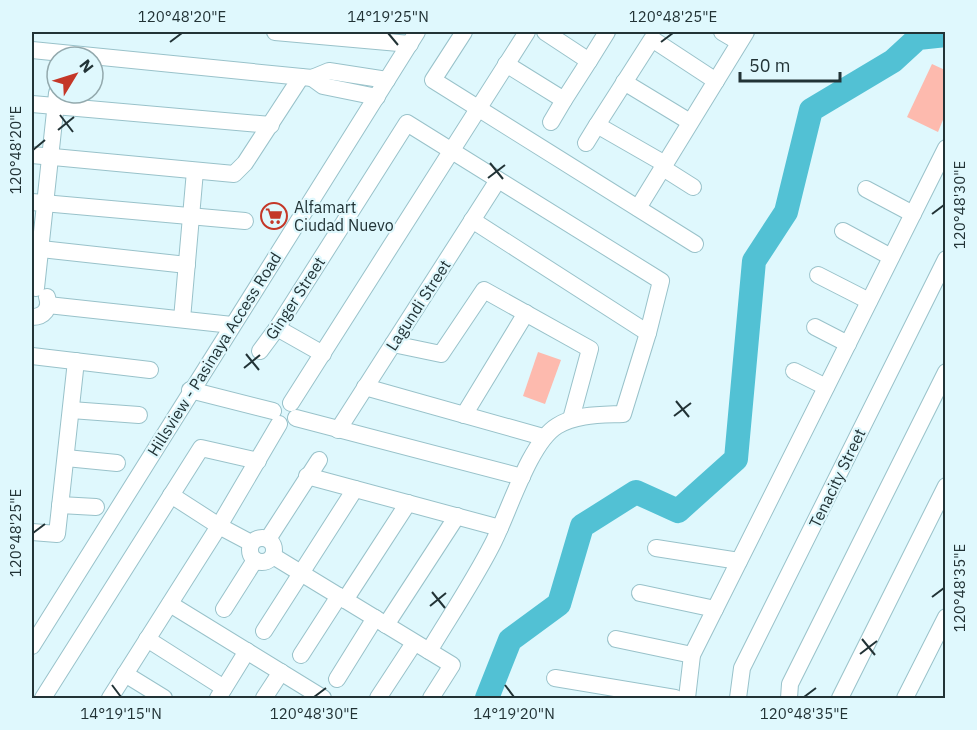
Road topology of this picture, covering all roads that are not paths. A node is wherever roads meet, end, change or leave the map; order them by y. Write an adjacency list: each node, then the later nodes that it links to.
1 (275, 32): 9 (street)
2 (464, 32): 21 (street)
3 (527, 32): 12 (street)
4 (545, 32): 11 (street)
5 (607, 32): 11 (street)
6 (722, 32): 8 (street)
7 (654, 35): 15 (street); 16 (street)
8 (742, 37): 15 (street)
9 (414, 38): 14 (street, Hillsview - Pasinaya Access Road)
10 (105, 59): 13 (street)
11 (589, 61): 18 (street)
12 (506, 64): 18 (street); 21 (street)
13 (307, 77): 14 (street); 17 (street); 24 (street)
14 (387, 80): 17 (street, Hillsview - Pasinaya Access Road)
15 (716, 81): 23 (street)
16 (624, 82): 23 (street); 25 (street)
17 (377, 97): 55 (street, Hillsview - Pasinaya Access Road)
18 (564, 100): 22 (street)
19 (55, 105): 29 (street)
20 (105, 105): 24 (street)
21 (479, 108): 27 (street); 37 (street)
22 (551, 122)
23 (690, 122): 31 (street)
24 (271, 125): 32 (street)
25 (597, 125): 26 (street); 31 (street)
26 (586, 143)
27 (453, 152): 33 (street); 57 (street, Ginger Street); 62 (street)
28 (32, 155): 29 (street)
29 (50, 157): 32 (street); 36 (street)
30 (943, 159): 38 (street)
31 (664, 166): 34 (street); 37 (street)
32 (195, 171): 39 (street)
33 (498, 180): 40 (street, Lagundi Street); 58 (street)
34 (693, 187)
35 (866, 189): 38 (street)
36 (38, 203): 39 (street); 44 (street)
37 (638, 208): 43 (street)
38 (913, 214): 45 (street)
39 (191, 216): 41 (street); 47 (street)
40 (472, 220): 58 (street); 59 (street, Lagundi Street)
41 (245, 221)
42 (843, 231): 45 (street)
43 (695, 244)
44 (36, 248): 47 (street); 49 (street)
45 (891, 257): 50 (street)
46 (945, 260): 132 (street, Tenacity Street)
47 (187, 266): 54 (street)
48 (818, 275): 50 (street)
49 (34, 288): 51 (street)
50 (869, 301): 60 (street)
51 (48, 305): 53 (street); 54 (street)
52 (526, 313): 59 (street); 74 (street); 75 (street)
53 (32, 320)
54 (182, 320): 55 (street)
55 (232, 325): 68 (street, Hillsview - Pasinaya Access Road)
56 (815, 327): 60 (street)
57 (277, 328): 61 (street, Ginger Street); 62 (street)
58 (648, 333): 75 (street)
59 (393, 344): 69 (street, Lagundi Street)
60 (848, 344): 70 (street)
61 (260, 351)
62 (323, 354): 72 (street)
63 (32, 356): 64 (street)
64 (76, 361): 65 (street); 71 (street)
65 (150, 370)
66 (794, 371): 70 (street)
67 (945, 372): 133 (street)
68 (194, 385): 72 (street); 108 (street, Hillsview - Pasinaya Access Road)
69 (365, 387): 74 (street); 76 (street, Lagundi Street)
70 (826, 387): 99 (street)
71 (71, 410): 73 (street); 78 (street)
72 (283, 412): 76 (street); 80 (street)
73 (139, 415)
74 (464, 415): 77 (street)
75 (571, 419): 77 (street)
76 (338, 429): 83 (street)
77 (543, 437): 83 (street)
78 (66, 458): 81 (street); 88 (street)
79 (318, 460): 82 (street)
80 (258, 461): 86 (street); 91 (street)
81 (117, 463)
82 (307, 476): 85 (street); 94 (street)
83 (522, 477): 92 (street)
84 (945, 486): 134 (street)
85 (356, 489): 87 (street); 100 (street)
86 (171, 495): 91 (street); 123 (street)
87 (408, 503): 90 (street); 102 (street)
88 (60, 505): 89 (street); 93 (street)
89 (96, 507)
90 (457, 516): 92 (street); 107 (street)
91 (219, 526): 95 (street); 103 (street)
92 (500, 528): 115 (street)
93 (32, 532)
94 (268, 539): 95 (street); 97 (street)
95 (251, 543): 98 (street)
96 (656, 548): 99 (street)
97 (273, 556): 98 (street); 100 (street)
98 (255, 560): 104 (street)
99 (739, 561): 105 (street)
100 (302, 573): 102 (street); 109 (street)
101 (640, 593): 105 (street)
102 (342, 598): 107 (street); 116 (street)
103 (170, 604): 110 (street); 114 (street)
104 (224, 609)
105 (715, 609): 117 (street)
106 (945, 617): 135 (street)
107 (380, 622): 112 (street); 121 (street)
108 (37, 628): 113 (street, Hillsview - Pasinaya Access Road)
109 (264, 632)
110 (147, 639): 119 (street); 122 (street)
111 (616, 639): 117 (street)
112 (414, 643): 115 (street); 128 (street)
113 (32, 646)
114 (247, 651): 118 (street); 122 (street)
115 (429, 651): 129 (street)
116 (301, 655)
117 (692, 655): 131 (street)
118 (281, 672): 126 (street); 127 (street)
119 (125, 674): 124 (street); 125 (street)
120 (555, 678): 130 (street)
121 (337, 679)
122 (221, 693)
123 (43, 699)
124 (110, 699)
125 (164, 699)
126 (264, 699)
127 (323, 699)
128 (378, 699)
129 (431, 699)
130 (675, 699)
131 (687, 699)
132 (738, 699)
133 (789, 699)
134 (840, 699)
135 (905, 699)

